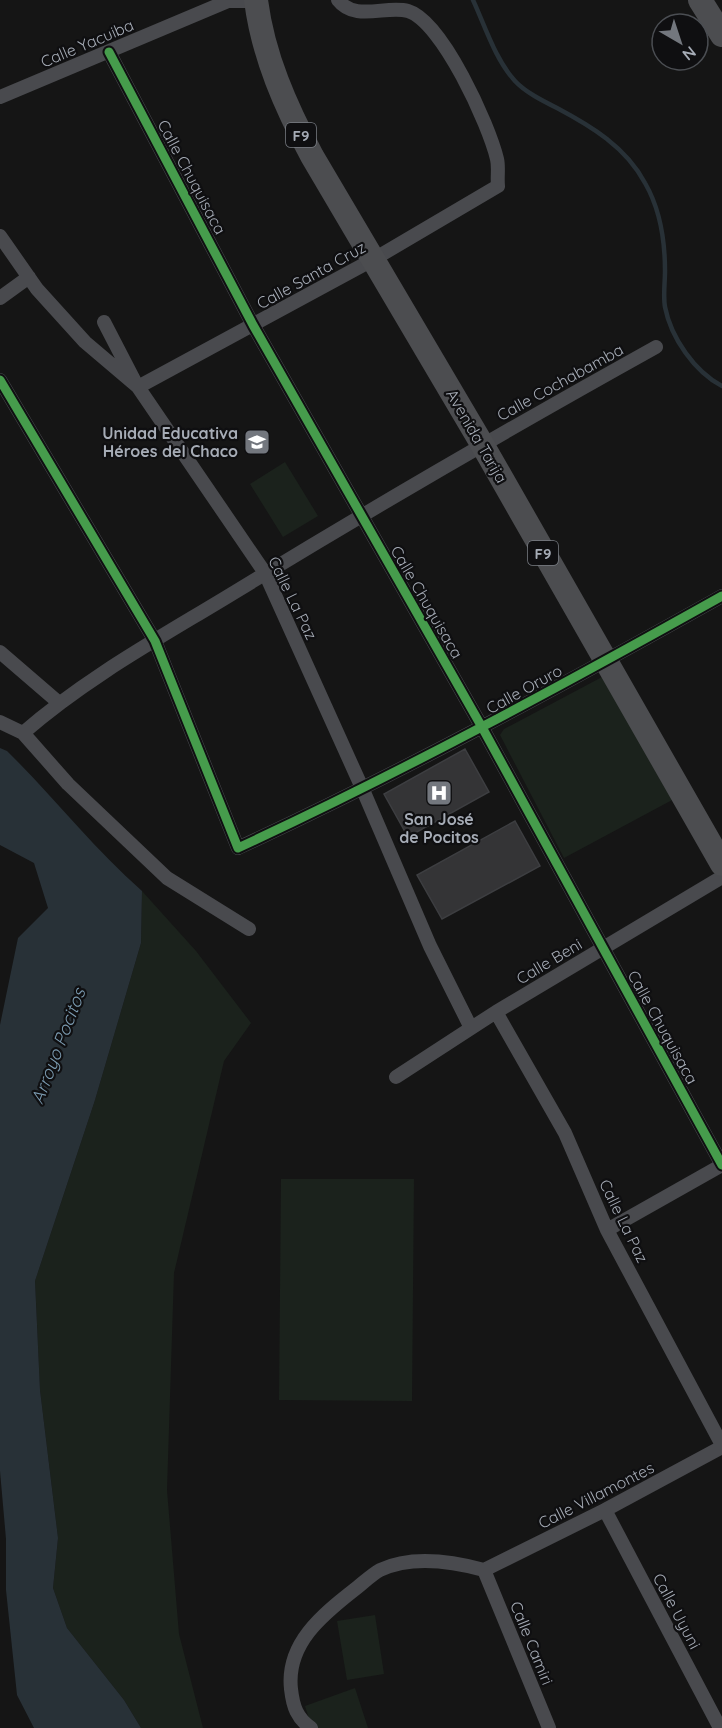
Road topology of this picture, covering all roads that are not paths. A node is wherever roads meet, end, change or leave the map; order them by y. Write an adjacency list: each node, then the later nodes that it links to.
1 (228, 0): 2 (street, Calle Yacuiba); 6 (street, Calle Yacuiba)
2 (256, 0): 9 (highway, Avenida Tarija / F9)
3 (338, 0): 9 (street, Calle Santa Cruz)
4 (700, 0): 5 (highway)
5 (722, 35)
6 (109, 52): 7 (street, Calle Yacuiba); 13 (street, Calle Chuquisaca)
7 (0, 97)
8 (0, 236): 10 (street, Calle La Paz)
9 (374, 259): 13 (street, Calle Santa Cruz); 17 (highway, Avenida Tarija / F9)
10 (29, 277): 11 (street); 16 (street, Calle La Paz)
11 (0, 298)
12 (104, 322): 16 (street)
13 (253, 325): 16 (street, Calle Santa Cruz); 18 (street, Calle Chuquisaca)
14 (656, 347): 17 (street, Calle Cochabamba)
15 (0, 380): 21 (street)
16 (138, 387): 19 (street, Calle La Paz)
17 (482, 444): 18 (street, Calle Cochabamba); 23 (highway, Avenida Tarija / F9)
18 (360, 516): 19 (street, Calle Cochabamba); 26 (street, Calle Chuquisaca)
19 (265, 573): 21 (street, Calle Cochabamba); 28 (street, Calle La Paz)
20 (722, 596): 23 (street, Calle Oruro)
21 (155, 641): 24 (street, Calle Cochabamba); 28 (street, Calle Oruro)
22 (0, 652): 24 (street)
23 (604, 662): 26 (street, Calle Oruro); 29 (highway, Avenida Tarija / F9)
24 (58, 702): 27 (street, Calle Cochabamba)
25 (0, 722): 27 (street)
26 (483, 729): 28 (street, Calle Oruro); 32 (street, Calle Chuquisaca)
27 (23, 733): 31 (street)
28 (363, 790): 34 (street, Calle La Paz)
29 (722, 864)
30 (722, 877): 32 (street, Calle Beni)
31 (249, 929)
32 (602, 948): 33 (street, Calle Beni); 36 (street, Calle Chuquisaca)
33 (496, 1012): 34 (street, Calle Beni); 37 (street, Calle La Paz)
34 (471, 1028): 35 (street, Calle Beni)
35 (396, 1077)
36 (722, 1165): 37 (street)
37 (608, 1230): 38 (street, Calle La Paz)
38 (722, 1446): 39 (street, Calle Villamontes)
39 (605, 1510): 40 (street, Calle Villamontes); 43 (street, Calle Uyuni)
40 (484, 1570): 41 (street); 42 (street, Calle Camiri)
41 (311, 1728)
42 (549, 1728)
43 (720, 1728)

